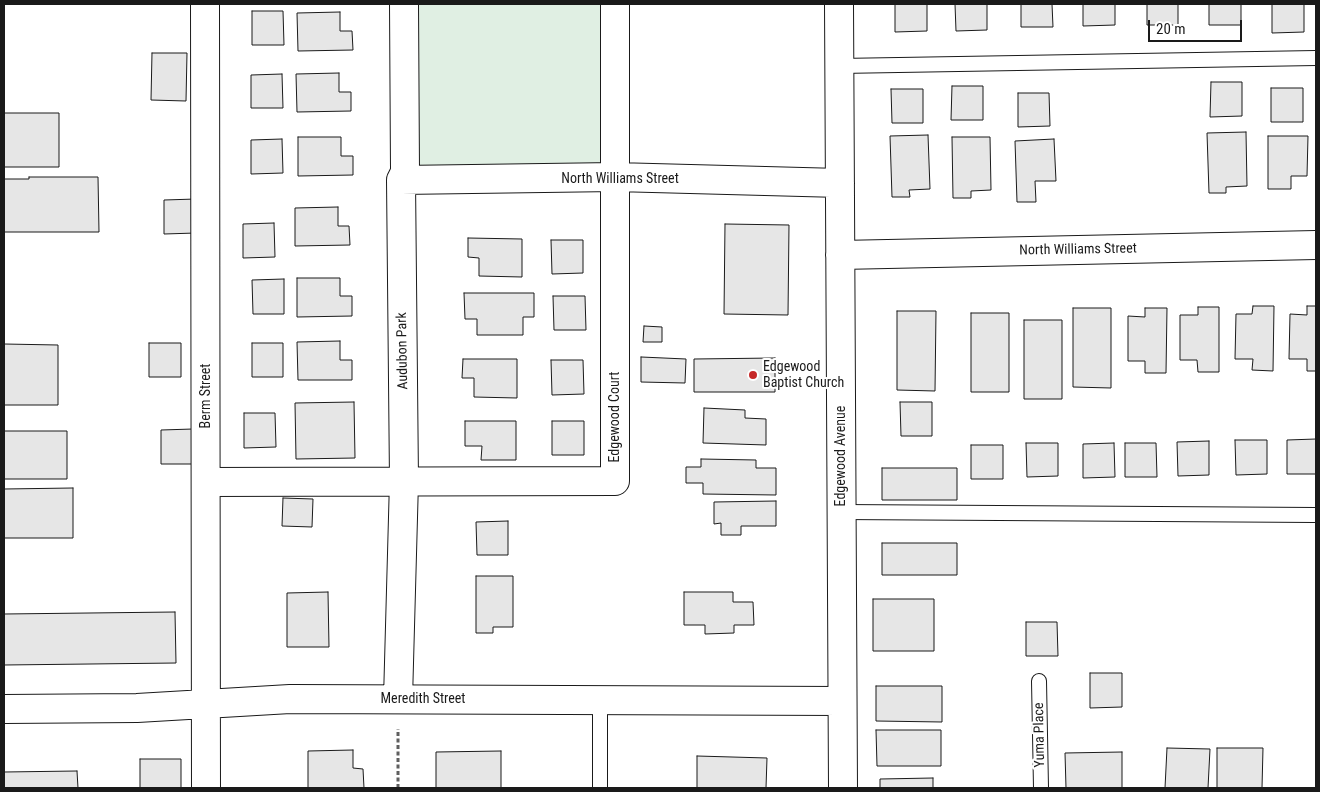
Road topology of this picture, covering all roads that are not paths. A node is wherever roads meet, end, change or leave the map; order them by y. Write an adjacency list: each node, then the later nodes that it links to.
1 (205, 4): 13 (street, Berm Street)
2 (404, 4): 8 (street, Audubon Park)
3 (615, 4): 7 (street, Edgewood Court)
4 (839, 4): 6 (street, Edgewood Avenue)
5 (1316, 58): 6 (lane)
6 (839, 66): 9 (street, Edgewood Avenue)
7 (615, 178): 8 (street, North Williams Street); 9 (street, North Williams Street); 12 (street, Edgewood Court)
8 (401, 180): 12 (street, Audubon Park)
9 (840, 183): 11 (street, Edgewood Avenue)
10 (1316, 245): 11 (street, North Williams Street)
11 (840, 255): 14 (street, Edgewood Avenue)
12 (404, 481): 13 (street, Edgewood Court); 17 (street, Audubon Park)
13 (206, 482): 20 (street, Berm Street)
14 (842, 512): 15 (lane); 19 (street, Edgewood Avenue)
15 (1316, 515)
16 (1039, 681): 25 (lane, Yuma Place)
17 (398, 699): 18 (street, Meredith Street); 20 (street, Meredith Street)
18 (600, 700): 19 (street, Meredith Street); 23 (lane)
19 (842, 700): 24 (street, Edgewood Avenue)
20 (206, 704): 21 (street, Meredith Street); 22 (street, Berm Street)
21 (4, 709)
22 (206, 788)
23 (600, 788)
24 (843, 788)
25 (1041, 788)

